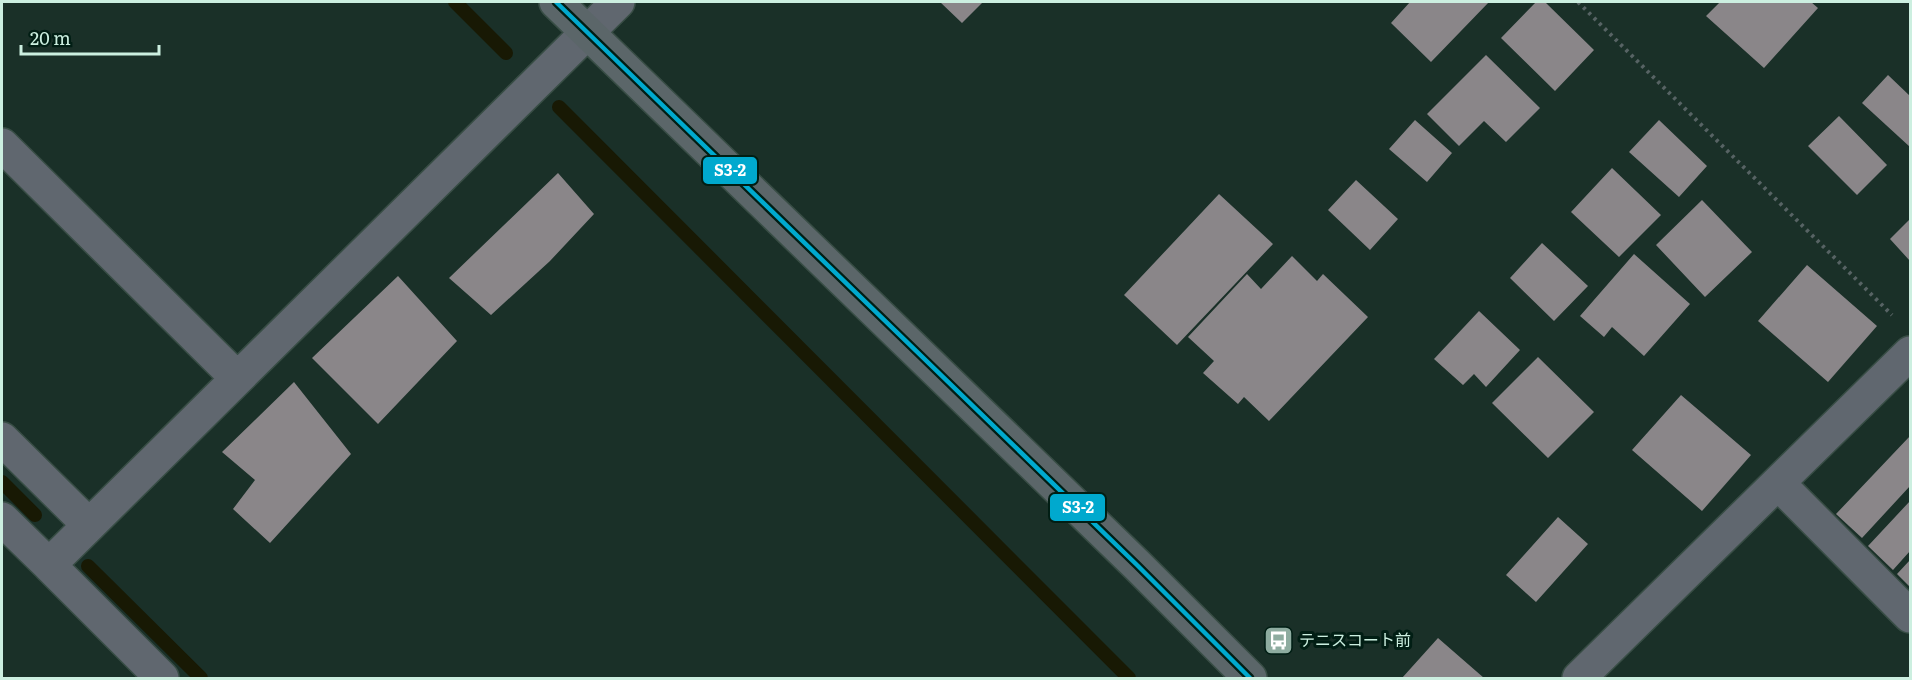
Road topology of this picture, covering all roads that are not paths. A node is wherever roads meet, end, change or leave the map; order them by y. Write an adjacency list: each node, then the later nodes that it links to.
1 (556, 2): 3 (main road)
2 (618, 2): 3 (street)
3 (586, 32): 6 (street); 14 (main road)
4 (2, 145): 6 (street)
5 (1911, 353): 8 (street)
6 (237, 378): 10 (street)
7 (2, 439): 10 (street)
8 (1779, 484): 12 (street); 15 (street)
9 (2, 519): 11 (street)
10 (89, 525): 11 (street)
11 (49, 565): 13 (street)
12 (1911, 616)
13 (162, 678)
14 (1250, 678)
15 (1579, 678)

